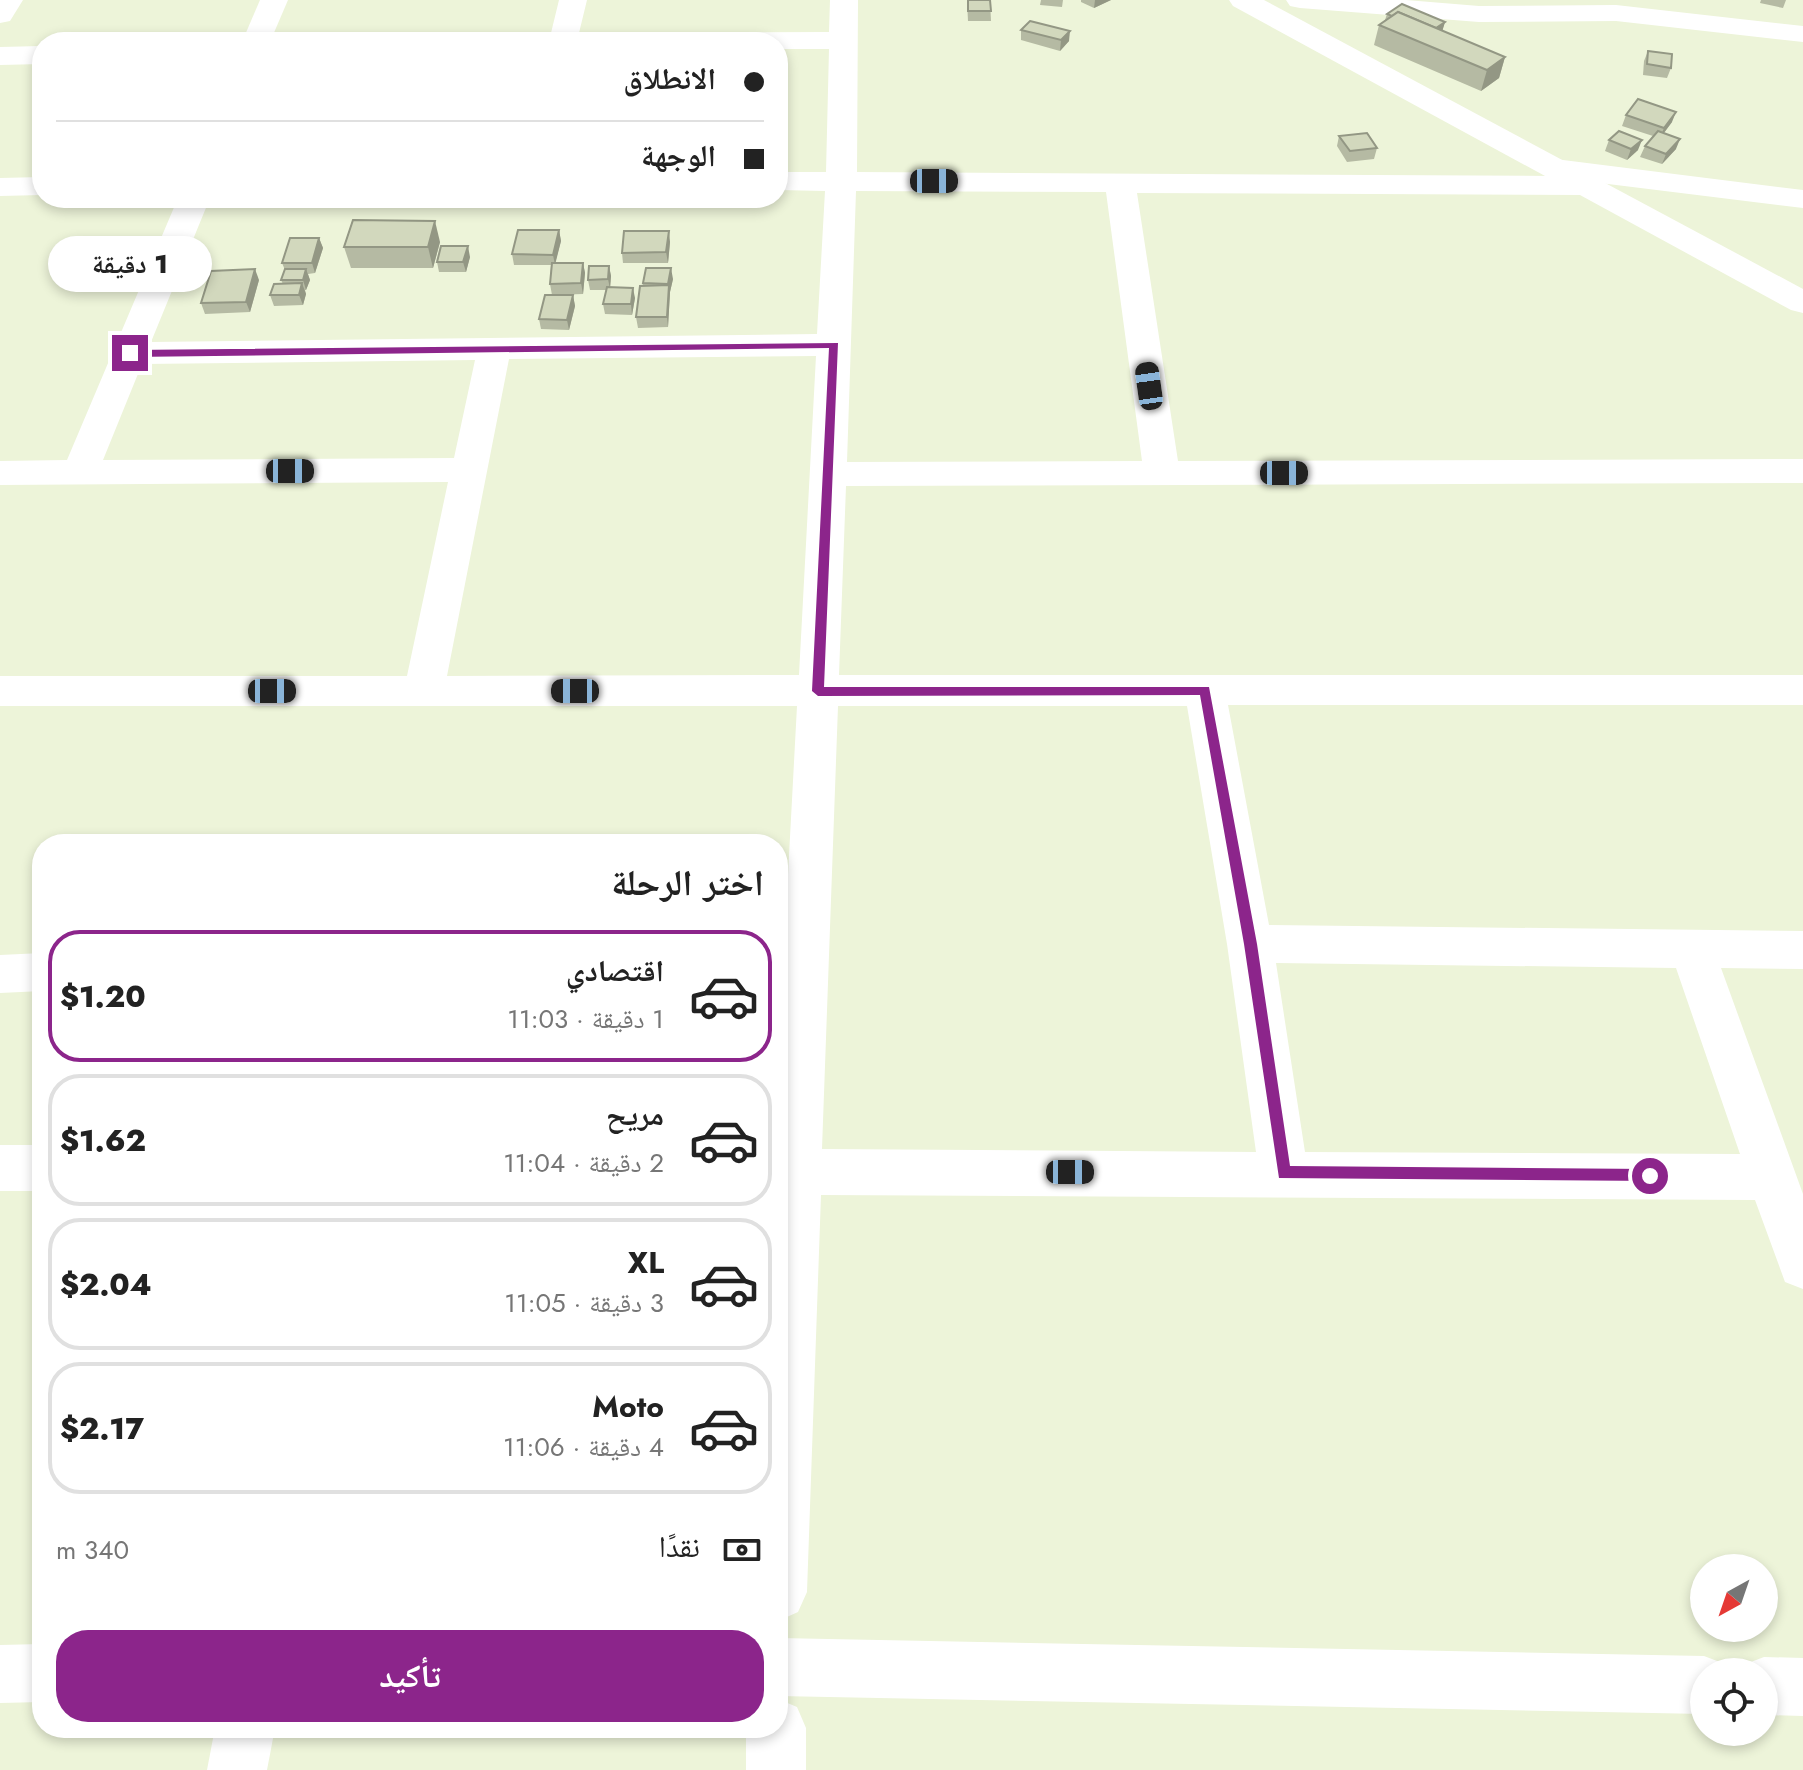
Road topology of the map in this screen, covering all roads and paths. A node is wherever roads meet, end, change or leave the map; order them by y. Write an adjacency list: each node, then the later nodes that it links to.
1 (9, 0): 7 (street)
2 (274, 0): 9 (street)
3 (573, 0): 10 (street)
4 (1243, 0): 15 (street)
5 (1300, 0): 6 (street)
6 (1524, 7): 12 (street)
7 (0, 15)
8 (844, 20): 11 (street); 17 (street)
9 (260, 32)
10 (565, 32)
11 (691, 32)
12 (1803, 34)
13 (32, 55): 14 (street)
14 (0, 56)
15 (1552, 168): 20 (street); 22 (street)
16 (788, 181): 17 (street)
17 (841, 181): 18 (street); 25 (street)
18 (1120, 183): 20 (street); 32 (street)
19 (32, 186): 21 (street)
20 (1587, 186): 24 (street)
21 (0, 187)
22 (1803, 199)
23 (190, 208): 27 (street)
24 (1803, 303)
25 (834, 345): 26 (street); 33 (street)
26 (494, 349): 27 (street); 28 (street)
27 (130, 353): 31 (street)
28 (470, 470): 31 (street); 36 (street)
29 (1803, 471): 32 (street)
30 (0, 473): 31 (street)
31 (80, 473)
32 (1162, 473): 33 (street)
33 (828, 474): 37 (street)
34 (1803, 690): 38 (street)
35 (0, 691): 36 (street)
36 (424, 691): 37 (street)
37 (818, 691): 38 (street); 42 (street)
38 (1205, 691): 39 (street)
39 (1250, 944): 40 (street); 48 (street)
40 (1692, 949): 41 (street); 49 (street)
41 (1803, 950)
42 (792, 952): 47 (street)
43 (32, 972): 44 (street)
44 (0, 974)
45 (0, 1168): 46 (street)
46 (32, 1168)
47 (795, 1172): 48 (street); 51 (street)
48 (1284, 1173): 49 (street)
49 (1772, 1177): 50 (street)
50 (1803, 1265)
51 (788, 1345)
52 (788, 1667): 55 (street)
53 (32, 1673): 54 (street)
54 (0, 1674)
55 (1690, 1685)
56 (1778, 1686): 57 (street)
57 (1803, 1687)
58 (243, 1738): 60 (street)
59 (776, 1738): 61 (street)
60 (237, 1770)
61 (776, 1770)

